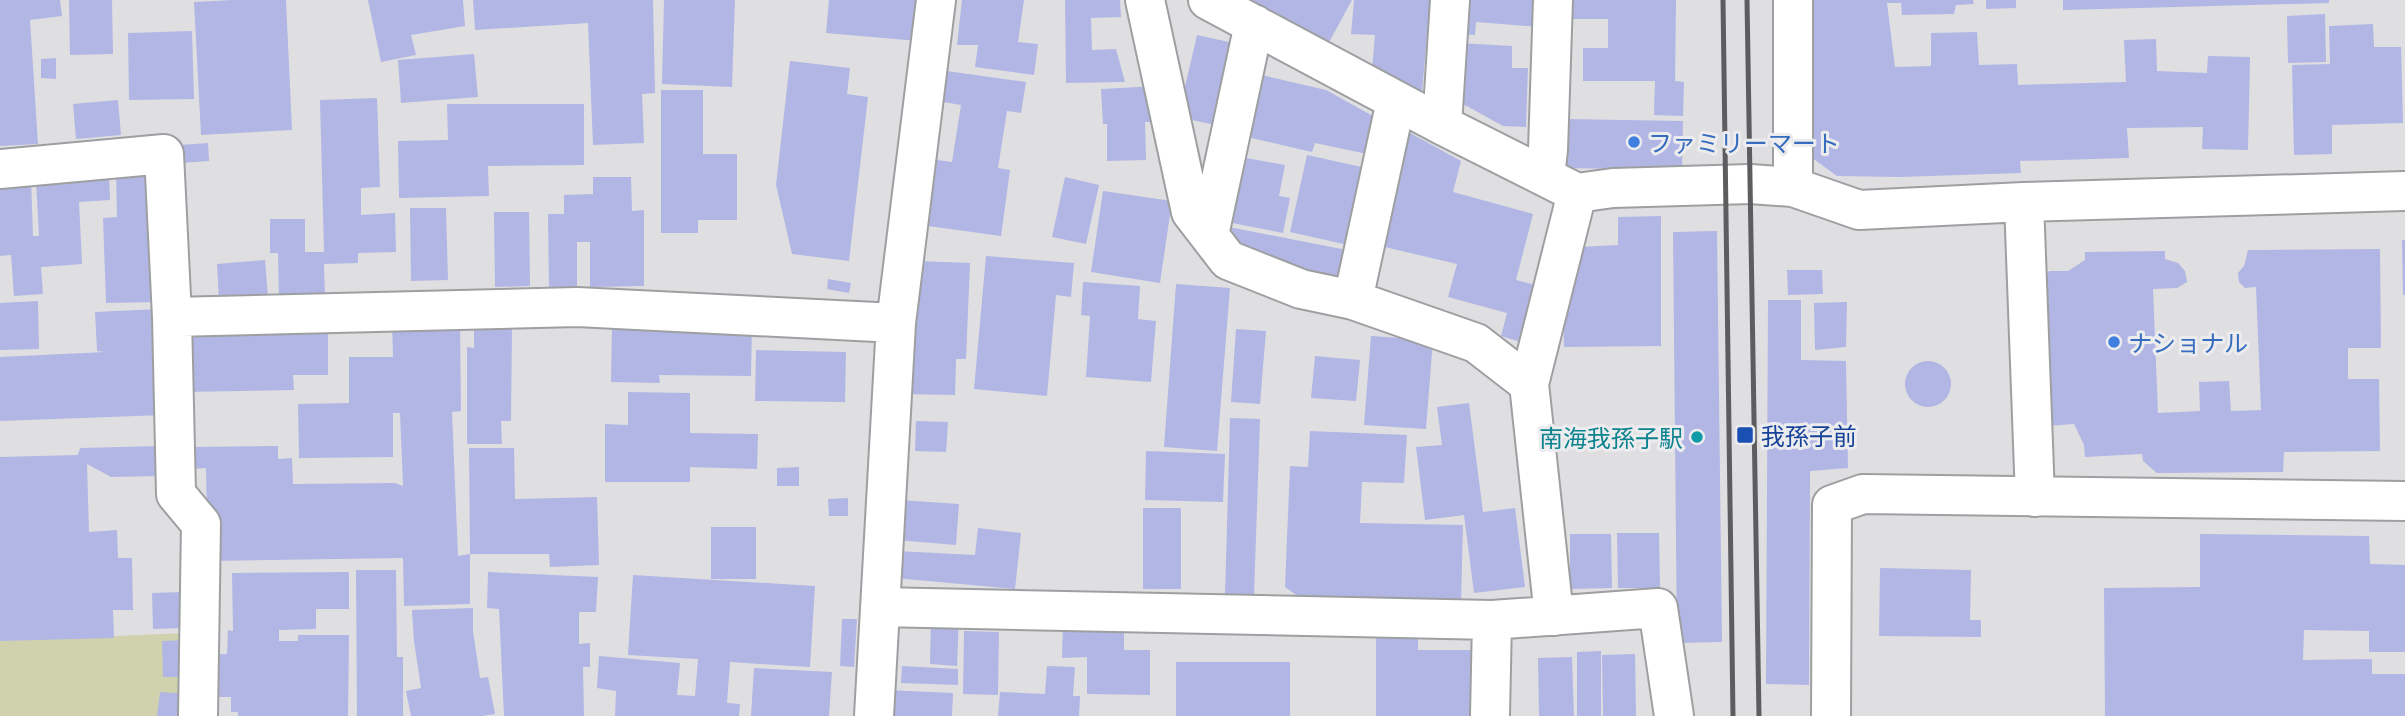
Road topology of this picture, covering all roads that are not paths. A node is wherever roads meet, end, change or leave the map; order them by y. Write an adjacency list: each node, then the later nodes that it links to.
1 (936, 0): 18 (street)
2 (1144, 0): 15 (street)
3 (1208, 0): 7 (street)
4 (1450, 0): 9 (street)
5 (1553, 0): 11 (street)
6 (1793, 0): 12 (street)
7 (1254, 24): 8 (street); 15 (street)
8 (1396, 101): 9 (street); 16 (street)
9 (1442, 125): 11 (street)
10 (0, 169): 17 (street)
11 (1561, 184): 12 (street); 19 (street)
12 (1793, 187): 14 (street)
13 (2405, 191): 14 (street)
14 (2024, 202): 20 (street)
15 (1209, 235): 16 (street)
16 (1353, 300): 19 (street)
17 (172, 317): 18 (street); 25 (street)
18 (896, 323): 22 (street)
19 (1528, 384): 23 (street)
20 (2035, 497): 21 (street); 29 (street)
21 (2405, 501)
22 (880, 607): 24 (street); 26 (street)
23 (1554, 616): 24 (street); 28 (street)
24 (1492, 620): 27 (street)
25 (198, 716)
26 (874, 716)
27 (1490, 716)
28 (1674, 716)
29 (1831, 716)

